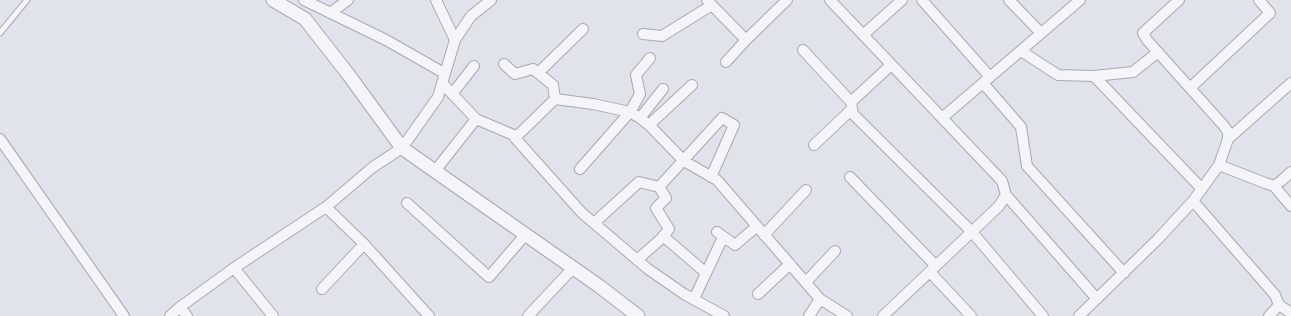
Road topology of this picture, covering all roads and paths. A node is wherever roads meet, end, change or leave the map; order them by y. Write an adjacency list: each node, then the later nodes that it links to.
1 (27, 0): 18 (lane)
2 (273, 0): 52 (street)
3 (304, 0): 16 (street)
4 (348, 0): 16 (street)
5 (436, 0): 22 (street)
6 (491, 0): 22 (street)
7 (787, 0): 23 (street)
8 (830, 0): 21 (street)
9 (902, 0): 21 (street)
10 (922, 0): 35 (street)
11 (1009, 0): 19 (street)
12 (1080, 0): 19 (street)
13 (1179, 0): 26 (street)
14 (1259, 0): 38 (street)
15 (710, 3): 20 (street); 23 (street)
16 (330, 13): 34 (street)
17 (583, 29): 32 (street)
18 (0, 33)
19 (1041, 33): 25 (street)
20 (643, 34)
21 (863, 35): 30 (street)
22 (455, 40): 34 (street)
23 (746, 40): 28 (street)
24 (803, 50): 42 (street)
25 (1021, 51): 33 (street); 35 (street)
26 (1158, 52): 33 (street); 38 (street)
27 (650, 58): 43 (street)
28 (726, 62)
29 (504, 64): 32 (street)
30 (891, 65): 42 (street); 45 (street)
31 (474, 66): 40 (street)
32 (538, 73): 41 (street)
33 (1094, 76): 62 (street)
34 (443, 78): 40 (street); 52 (street)
35 (986, 80): 45 (street); 83 (street)
36 (1291, 83): 50 (street)
37 (692, 85): 47 (street)
38 (1190, 88): 50 (street)
39 (664, 89): 44 (street)
40 (452, 94): 46 (street)
41 (555, 99): 43 (street); 48 (street)
42 (852, 105): 51 (street); 71 (street)
43 (630, 112): 44 (street); 55 (street)
44 (640, 118): 47 (street)
45 (942, 118): 64 (street)
46 (476, 119): 48 (street); 56 (street)
47 (649, 125): 53 (street)
48 (516, 136): 69 (street)
49 (0, 139): 94 (street)
50 (1228, 139): 54 (street)
51 (814, 145)
52 (402, 148): 56 (street); 68 (street)
53 (684, 161): 58 (street); 58 (street); 61 (street)
54 (1219, 165): 60 (street); 62 (street)
55 (580, 169)
56 (435, 171): 72 (street)
57 (1291, 172): 60 (street)
58 (711, 177): 70 (street)
59 (850, 177): 81 (street)
60 (1274, 186): 67 (street)
61 (659, 187): 69 (street); 74 (street)
62 (1202, 189): 65 (street)
63 (806, 190): 73 (street)
64 (1006, 196): 71 (street); 89 (street)
65 (1193, 202): 83 (street); 90 (street)
66 (407, 203): 72 (street)
67 (1291, 206)
68 (326, 207): 75 (street); 79 (street)
69 (594, 223): 77 (street)
70 (756, 227): 73 (street); 82 (street)
71 (972, 232): 81 (street); 105 (street)
72 (526, 234): 80 (street)
73 (764, 235): 78 (street)
74 (663, 236): 77 (street); 82 (street)
75 (364, 244): 85 (street); 98 (street)
76 (835, 251): 84 (street)
77 (637, 260): 88 (street)
78 (790, 264): 84 (street); 86 (street)
79 (234, 268): 91 (street); 97 (street)
80 (573, 268): 93 (street); 99 (street)
81 (933, 269): 103 (street); 104 (street)
82 (706, 273): 88 (street)
83 (1124, 273): 89 (street)
84 (806, 282): 87 (street)
85 (322, 289)
86 (758, 294)
87 (820, 298): 101 (street); 102 (street)
88 (694, 299): 100 (street)
89 (1097, 299): 106 (street)
90 (1279, 305): 92 (street); 107 (street)
91 (180, 307): 95 (street); 96 (street)
92 (1291, 313)
93 (634, 315)
94 (124, 316)
95 (170, 316)
96 (187, 316)
97 (273, 316)
98 (429, 316)
99 (528, 316)
100 (724, 316)
101 (809, 316)
102 (847, 316)
103 (883, 316)
104 (971, 316)
105 (1043, 316)
106 (1080, 316)
107 (1269, 316)

